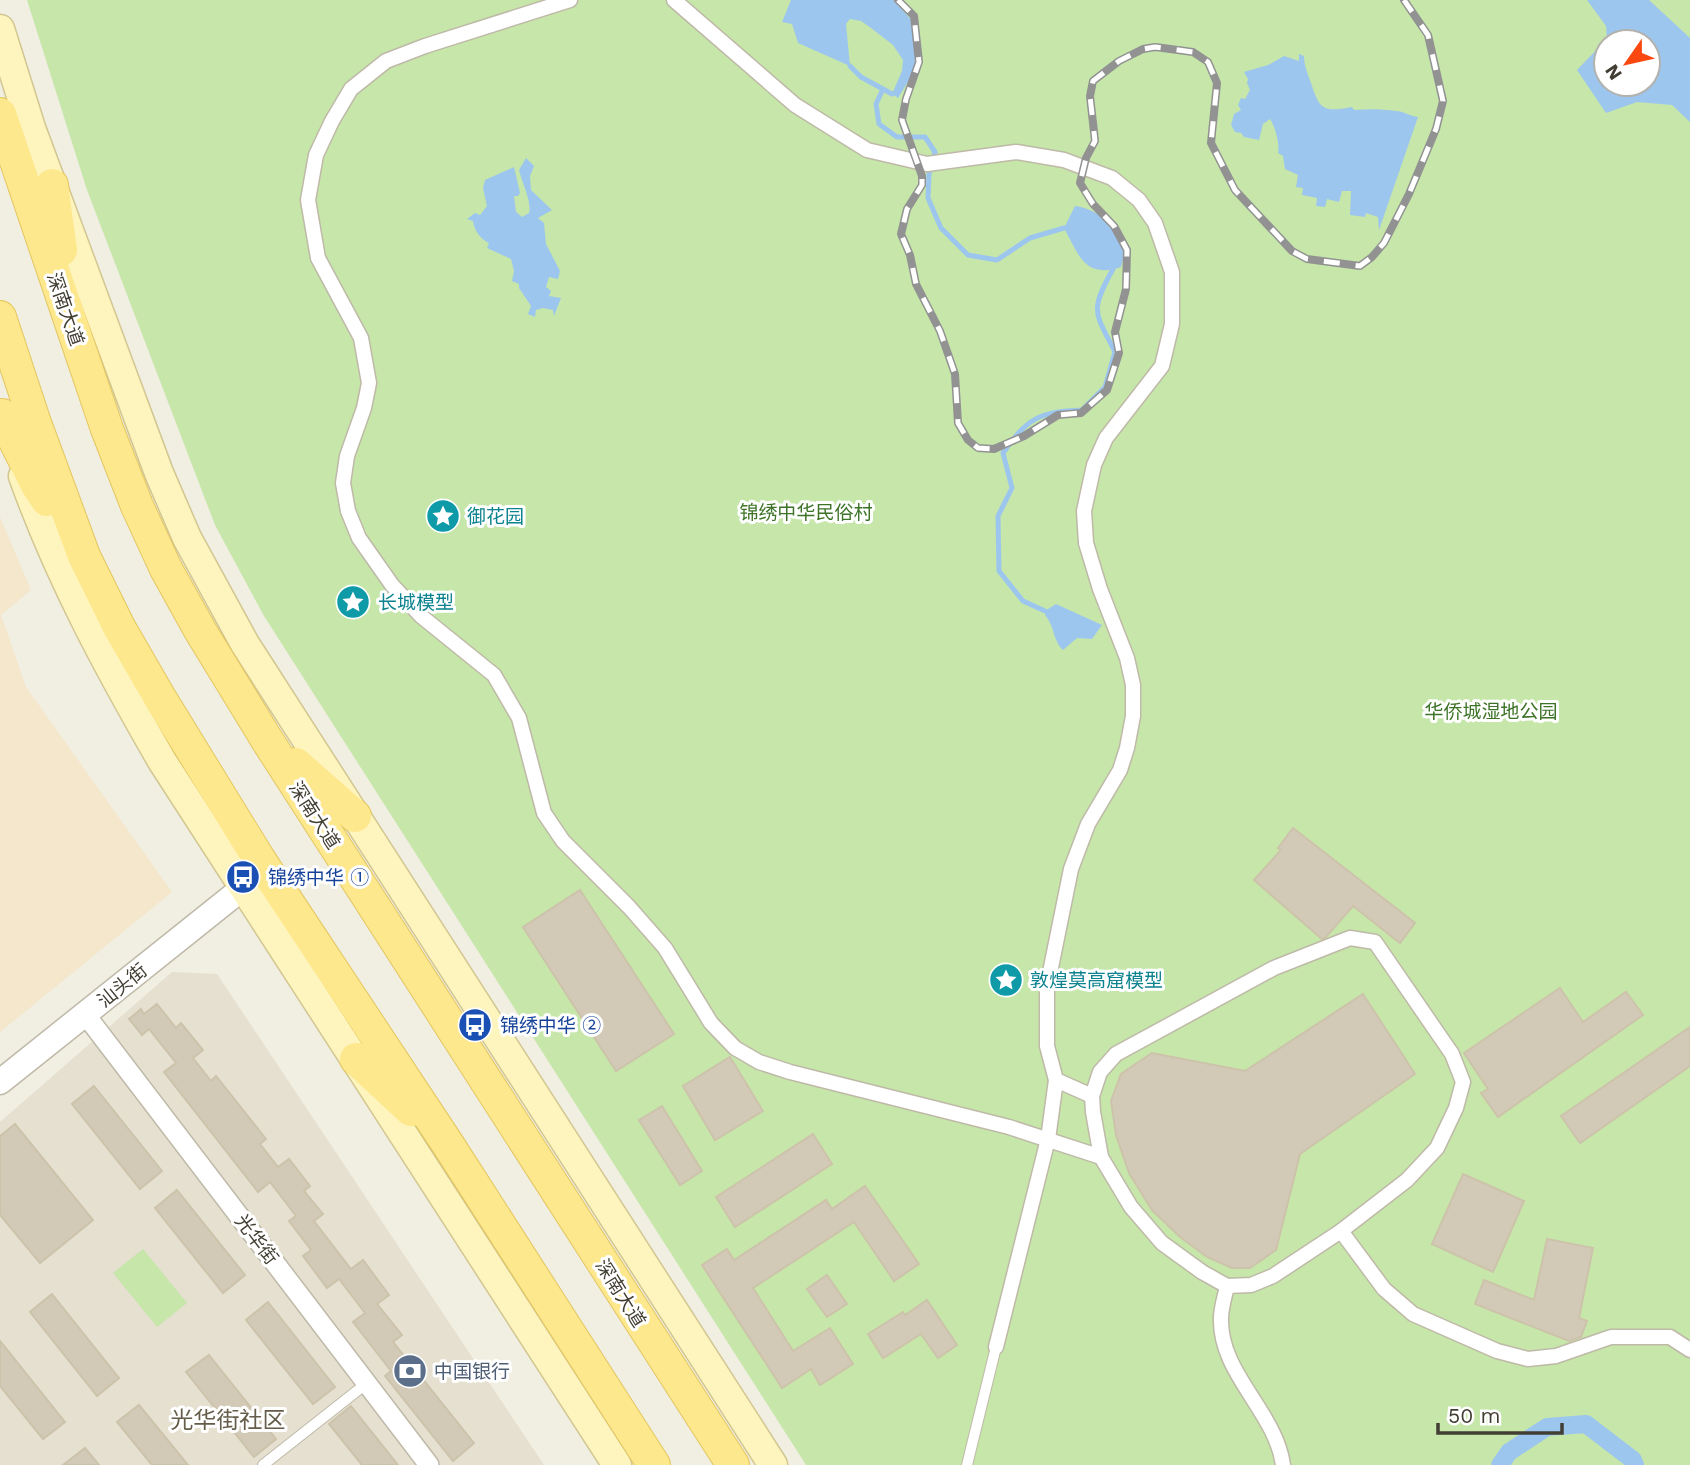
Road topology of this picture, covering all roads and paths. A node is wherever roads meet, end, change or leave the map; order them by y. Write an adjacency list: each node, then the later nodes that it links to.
1 (569, 0): 18 (street)
2 (674, 0): 15 (street)
3 (0, 29): 5 (main road)
4 (0, 114): 7 (main road, 深南大道)
5 (52, 185): 7 (main road); 11 (main road)
6 (0, 317): 9 (main road)
7 (71, 324): 10 (main road, 深南大道)
8 (1, 412): 9 (main road); 12 (main road)
9 (84, 556): 19 (main road)
10 (267, 740): 11 (main road); 30 (main road, 深南大道)
11 (355, 816): 31 (main road)
12 (244, 887): 13 (street, 汕头街); 14 (main road)
13 (85, 1014): 16 (street, 汕头街); 25 (street, 光华街)
14 (356, 1059): 19 (main road); 28 (main road)
15 (1056, 1080): 17 (street); 18 (street)
16 (0, 1082)
17 (1092, 1096): 20 (street); 21 (street)
18 (1048, 1139): 20 (street); 23 (street)
19 (449, 1146): 29 (main road)
20 (1101, 1157): 22 (street)
21 (1341, 1231): 22 (street); 24 (street)
22 (1227, 1286): 33 (street)
23 (996, 1347): 32 (lane)
24 (1690, 1350)
25 (367, 1383): 26 (lane); 27 (street, 光华街)
26 (263, 1465)
27 (429, 1465)
28 (617, 1465)
29 (654, 1465)
30 (733, 1465)
31 (774, 1465)
32 (967, 1465)
33 (1283, 1465)

